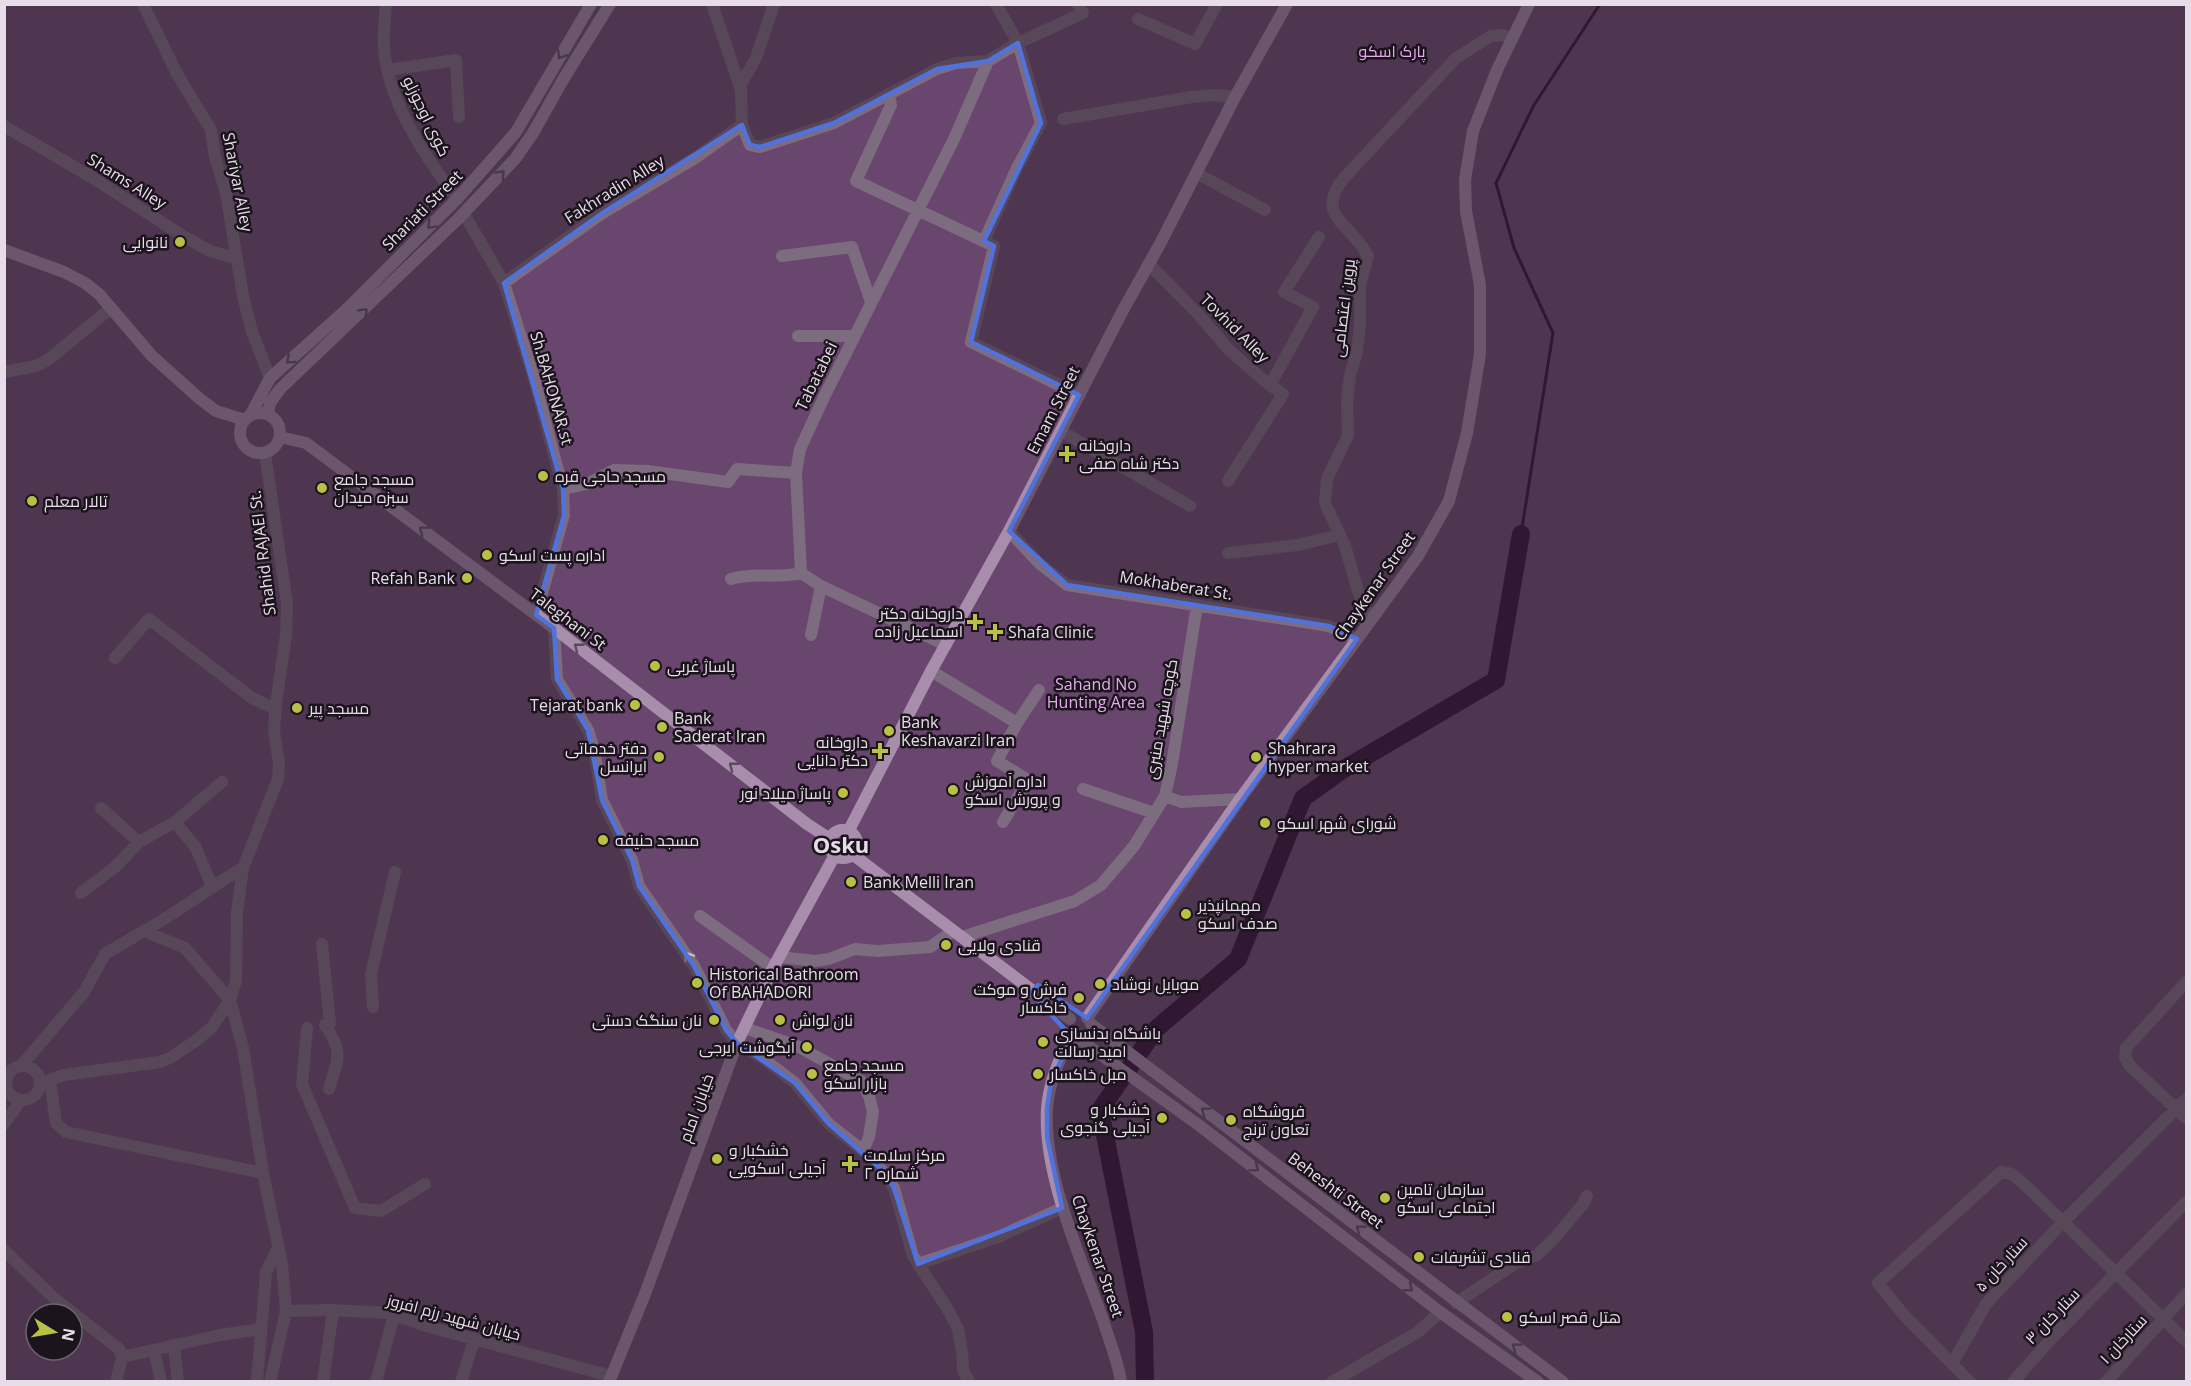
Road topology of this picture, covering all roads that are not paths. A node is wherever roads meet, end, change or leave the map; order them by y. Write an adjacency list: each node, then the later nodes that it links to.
1 (143, 4): 34 (street, Shariyar Alley)
2 (386, 4): 17 (street, کوی اوجوزلو)
3 (610, 4): 13 (main road, Shariati Street)
4 (712, 4): 18 (street)
5 (774, 4): 18 (street)
6 (996, 4): 15 (street)
7 (1078, 4): 15 (street)
8 (1217, 4): 12 (street)
9 (1287, 4): 20 (main road, Emam Street)
10 (1529, 4): 14 (main road, Chaykenar Street)
11 (589, 8): 13 (main road); 26 (main road, Shariati Street, one-way to 26)
12 (1138, 19)
13 (600, 20): 29 (main road, Shariati Street, one-way to 13)
14 (1512, 39): 55 (street, پروین اعتصامی); 62 (main road, Chaykenar Street)
15 (1018, 43): 16 (street); 31 (street)
16 (988, 61): 19 (street); 27 (street, Tabatabei)
17 (388, 70): 21 (street); 26 (street, کوی اوجوزلو)
18 (740, 86): 23 (street)
19 (889, 95): 23 (street); 27 (street)
20 (1235, 97): 22 (street); 25 (main road, Emam Street)
21 (459, 117)
22 (1063, 119)
23 (742, 124): 36 (street, Fakhradin Alley)
24 (4, 126): 34 (street, Shams Alley)
25 (1196, 173): 28 (street); 35 (main road, Emam Street)
26 (457, 199): 42 (main road, Shariati Street, one-way to 42)
27 (918, 210): 31 (street); 37 (street, Tabatabei)
28 (1265, 210)
29 (464, 214): 36 (street, Sh.BAHONAR.st); 45 (main road, Shariati Street, one-way to 29)
30 (1319, 237): 43 (street, Tovhid Alley)
31 (989, 244): 44 (street)
32 (4, 250): 38 (main road)
33 (782, 256): 37 (street)
34 (235, 258): 42 (street, Shariyar Alley)
35 (1149, 264): 43 (street, Tovhid Alley); 44 (main road, Emam Street)
36 (504, 283): 52 (street, Sh.BAHONAR.st)
37 (872, 303): 40 (street, Tabatabei)
38 (111, 308): 41 (street); 46 (main road)
39 (798, 336): 40 (street)
40 (854, 336): 50 (street, Tabatabei)
41 (7, 369)
42 (270, 378): 46 (main road, Shariati Street)
43 (1267, 383): 51 (street)
44 (1079, 395): 47 (main road, Emam Street)
45 (268, 414): 46 (main road); 48 (main road)
46 (247, 418): 49 (main road)
47 (1061, 430): 53 (street); 54 (main road, Emam Street)
48 (280, 437): 49 (main road); 61 (main road, Taleghani St, one-way to 48)
49 (265, 453): 70 (street, Shahid RAJAEI St.)
50 (796, 473): 52 (street); 57 (street, Tabatabei)
51 (1228, 481)
52 (563, 489): 61 (street, Sh.BAHONAR.st)
53 (1190, 506)
54 (1009, 531): 60 (street, Mokhaberat St.); 66 (main road, Emam Street)
55 (1339, 535): 56 (street); 62 (street, پروین اعتصامی)
56 (1228, 553)
57 (801, 573): 58 (street); 59 (street)
58 (731, 579)
59 (821, 586): 64 (street); 66 (street)
60 (1197, 605): 65 (street, Mokhaberat St.); 74 (street, کوچه شهید منبری)
61 (536, 615): 63 (main road, Taleghani St)
62 (1370, 620): 65 (main road, Chaykenar Street)
63 (554, 628): 81 (main road, Taleghani St, one-way to 63); 102 (street, one-way to 63)
64 (811, 635)
65 (1357, 639): 75 (main road, Chaykenar Street)
66 (946, 645): 68 (main road, Emam Street)
67 (115, 658): 70 (street)
68 (931, 671): 71 (street); 80 (main road, Emam Street)
69 (1039, 690): 71 (street)
70 (275, 710): 85 (street, Shahid RAJAEI St.)
71 (1017, 723): 79 (street)
72 (222, 782): 78 (street)
73 (1083, 789): 77 (street)
74 (1164, 796): 75 (street); 77 (street, کوچه شهید منبری)
75 (1240, 800): 98 (main road, Chaykenar Street)
76 (101, 808): 82 (street)
77 (1154, 813): 91 (street, کوچه شهید منبری)
78 (175, 822): 82 (street); 87 (street)
79 (1004, 822)
80 (848, 832): 81 (main road); 83 (main road)
81 (830, 839): 84 (main road)
82 (139, 842): 88 (street)
83 (852, 854): 84 (main road); 91 (main road)
84 (835, 855): 93 (main road, خیابان امام)
85 (243, 868): 87 (street); 95 (street, Shahid RAJAEI St.)
86 (395, 873): 96 (street)
87 (212, 886): 90 (street)
88 (81, 893)
89 (700, 916): 93 (street)
90 (144, 931): 95 (street); 103 (street)
91 (957, 934): 93 (street, کوچه شهید منبری); 97 (main road)
92 (322, 944): 105 (street)
93 (776, 962): 100 (main road, خیابان امام)
94 (2187, 982): 109 (street)
95 (230, 1000): 104 (street); 113 (street)
96 (374, 1007)
97 (1070, 1019): 98 (main road); 101 (main road)
98 (1089, 1021): 101 (main road); 124 (main road, Beheshti Street, one-way to 98)
99 (307, 1028): 114 (street)
100 (745, 1028): 102 (main road, خیابان امام); 112 (street)
101 (1076, 1038): 117 (main road, Chaykenar Street); 127 (main road, Beheshti Street, one-way to 127)
102 (737, 1043): 112 (street); 137 (main road, خیابان امام)
103 (21, 1066): 104 (street); 106 (street)
104 (45, 1081): 108 (street); 113 (street)
105 (328, 1089)
106 (6, 1092): 108 (street)
107 (2187, 1099): 109 (street, ستار خان ۵)
108 (21, 1100): 111 (street)
109 (2176, 1110): 110 (street); 118 (street, ستار خان ۵)
110 (2187, 1118)
111 (4, 1124)
112 (863, 1151): 121 (street)
113 (263, 1173): 119 (street)
114 (425, 1184)
115 (1587, 1196): 124 (street)
116 (2187, 1202): 122 (street, ستار خان ۳)
117 (1062, 1208): 121 (street); 148 (main road, Chaykenar Street)
118 (2063, 1222): 122 (street); 136 (street, ستار خان ۵); 136 (street)
119 (278, 1248): 126 (street); 130 (street)
120 (4, 1250): 135 (street)
121 (918, 1264): 139 (street)
122 (2116, 1274): 129 (street); 152 (street, ستار خان ۳)
123 (2187, 1294): 129 (street, ستارخان ۱)
124 (1456, 1303): 151 (main road, Beheshti Street, one-way to 124)
125 (333, 1310): 126 (street, خیابان شهید رزم افروز); 128 (street, خیابان شهید رزم افروز); 145 (street)
126 (286, 1311): 144 (street)
127 (1440, 1312): 149 (street); 150 (main road, Beheshti Street)
128 (394, 1315): 131 (street, خیابان شهید رزم افروز); 146 (street)
129 (2164, 1320): 132 (street); 153 (street, ستارخان ۱)
130 (261, 1329): 133 (street); 143 (street)
131 (474, 1340): 137 (street, خیابان شهید رزم افروز); 147 (street)
132 (2187, 1341)
133 (174, 1345): 134 (street); 142 (street)
134 (153, 1350): 135 (street); 141 (street)
135 (122, 1357): 140 (street)
136 (1952, 1364): 138 (street)
137 (610, 1379)
138 (1963, 1379)
139 (967, 1381)
140 (116, 1382)
141 (161, 1382)
142 (178, 1382)
143 (257, 1382)
144 (270, 1382)
145 (323, 1382)
146 (375, 1382)
147 (461, 1382)
148 (1121, 1382)
149 (1332, 1382)
150 (1538, 1382)
151 (1563, 1382)
152 (2013, 1382)
153 (2106, 1382)

